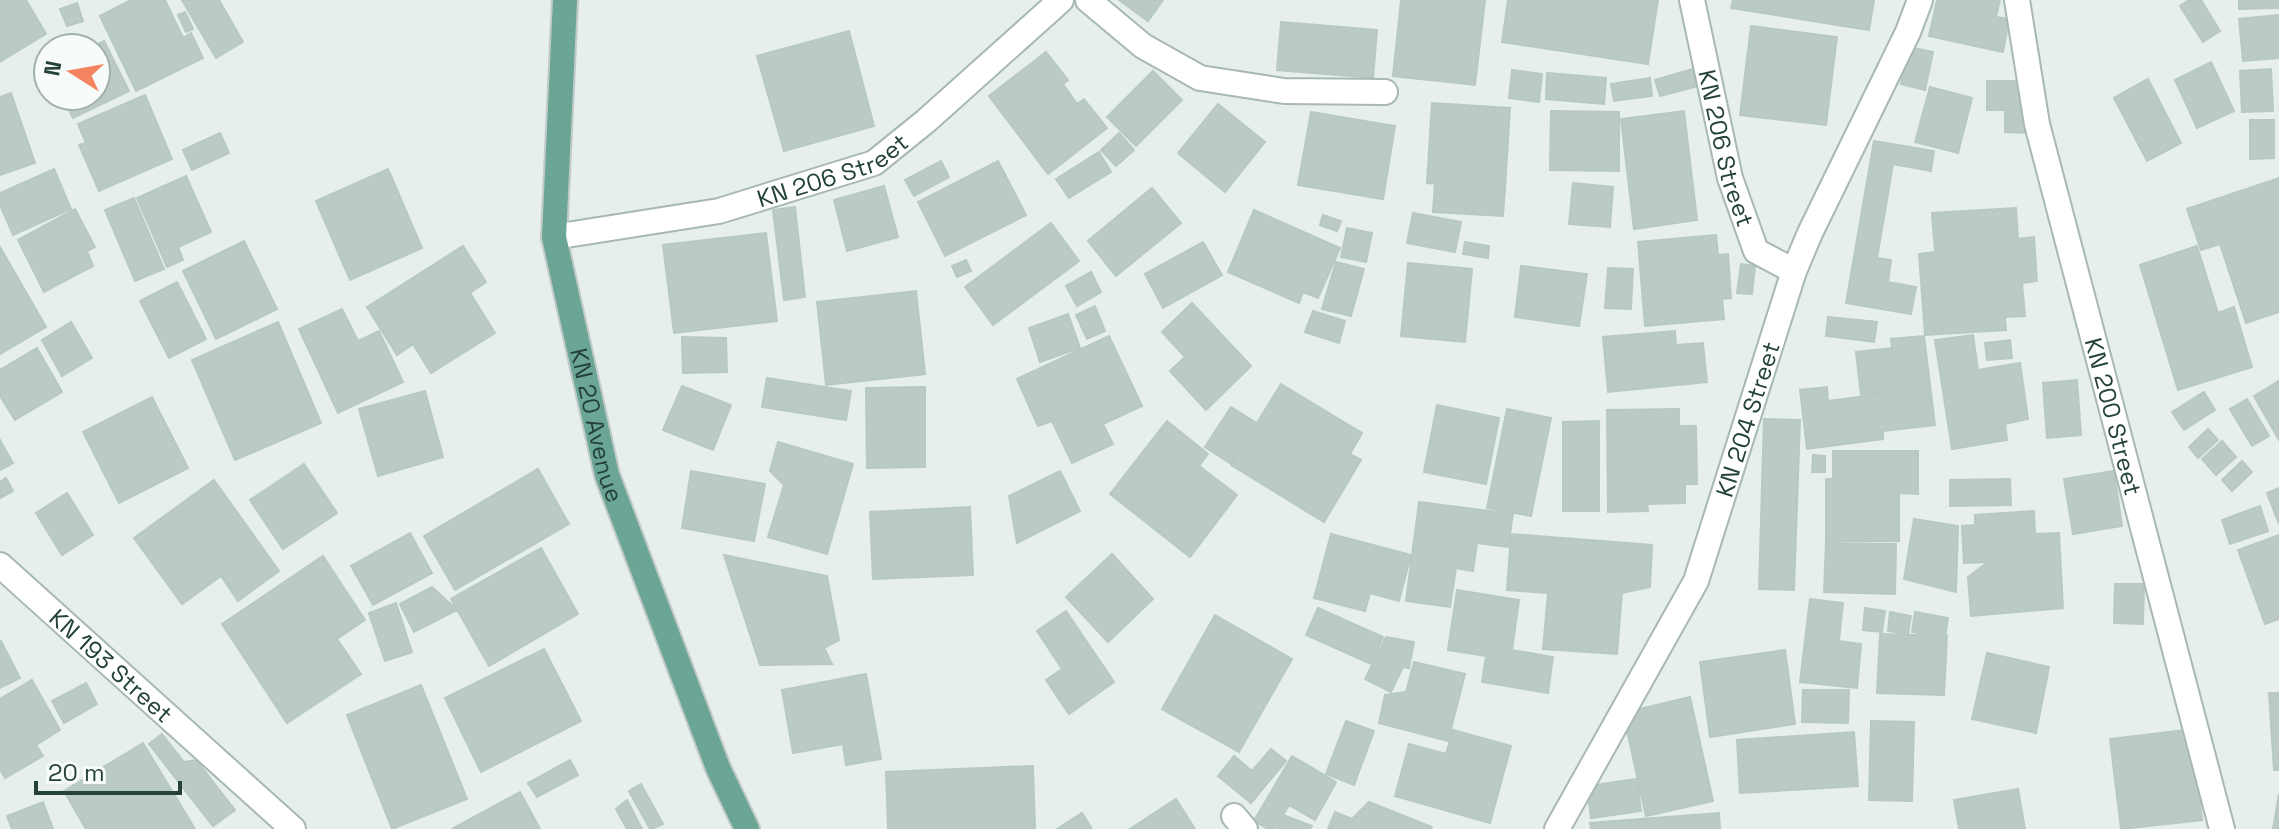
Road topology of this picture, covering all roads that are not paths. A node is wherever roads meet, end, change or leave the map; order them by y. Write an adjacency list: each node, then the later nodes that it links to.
1 (565, 0): 8 (main road, KN 20 Avenue)
2 (1061, 0): 8 (street, KN 206 Street)
3 (1088, 0): 7 (street)
4 (1692, 0): 9 (street, KN 206 Street)
5 (1920, 0): 9 (street, KN 204 Street)
6 (2017, 0): 14 (street, KN 200 Street)
7 (1385, 92)
8 (554, 237): 12 (main road, KN 20 Avenue)
9 (1794, 271): 13 (street, KN 204 Street)
10 (0, 565): 11 (street, KN 193 Street)
11 (293, 829)
12 (747, 829)
13 (1557, 829)
14 (2222, 829)

